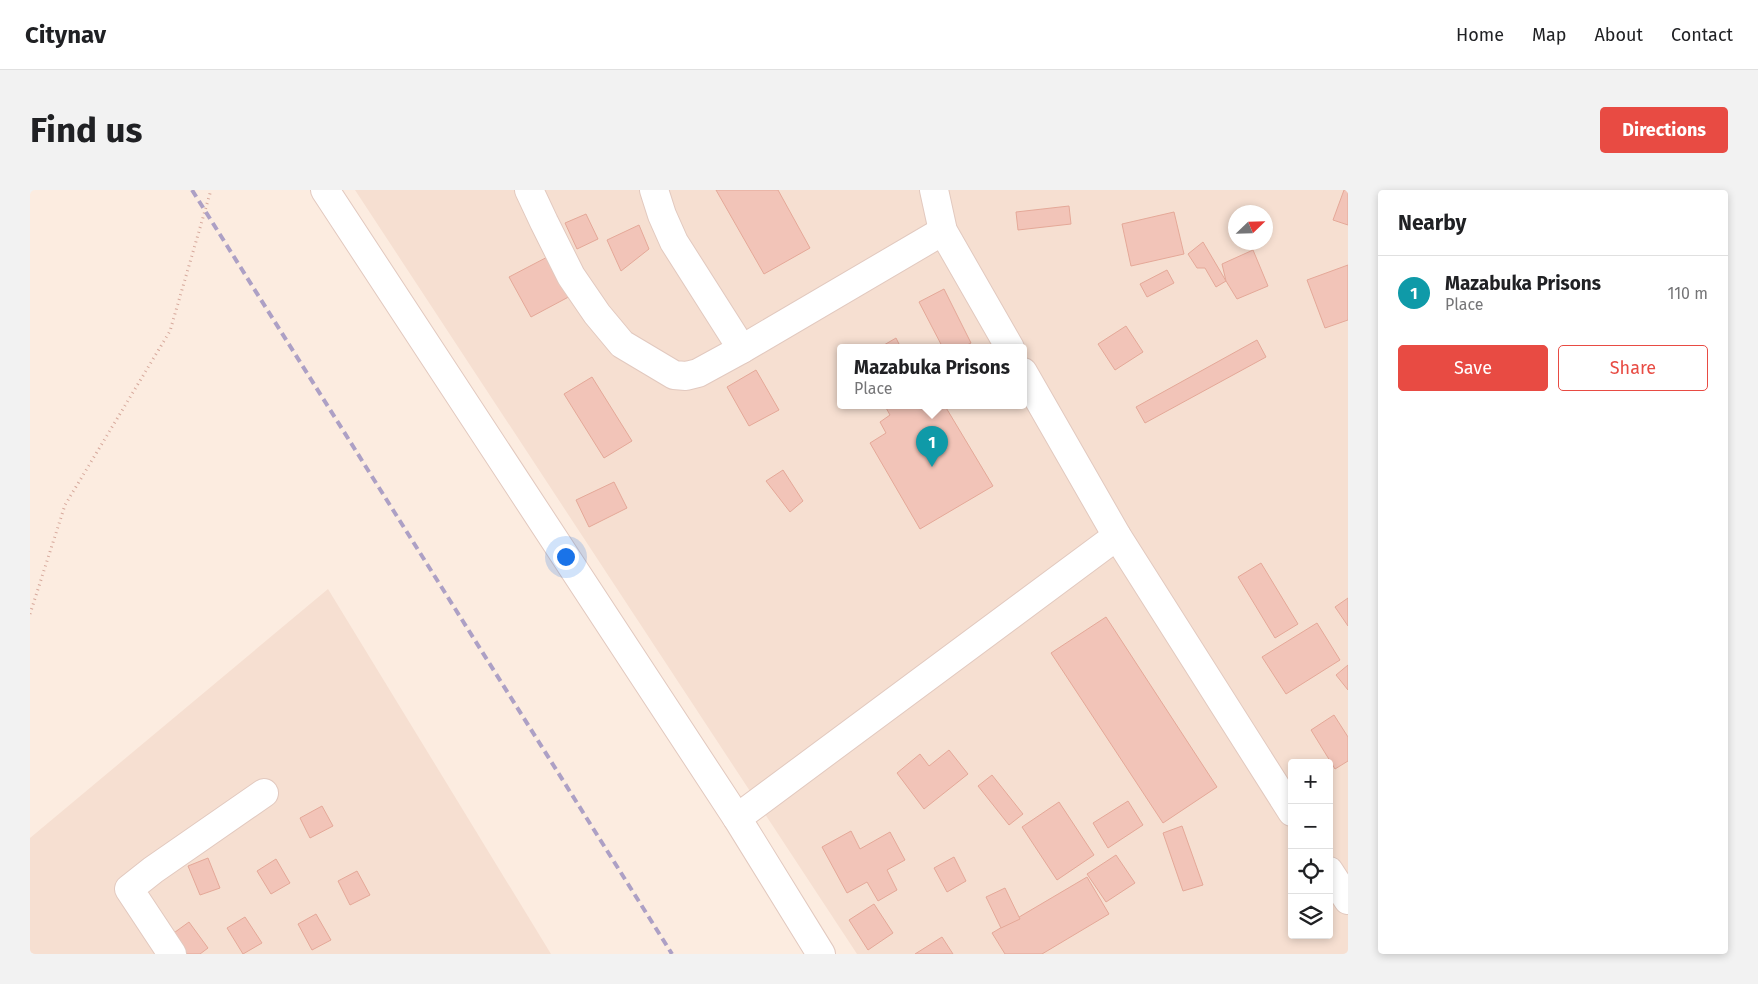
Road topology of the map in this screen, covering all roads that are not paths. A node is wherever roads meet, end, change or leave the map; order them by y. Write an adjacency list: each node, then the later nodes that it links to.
1 (529, 190): 7 (street)
2 (654, 190): 7 (street)
3 (934, 190): 5 (street)
4 (335, 194): 12 (street)
5 (943, 231): 6 (street); 7 (street)
6 (1008, 344)
7 (742, 349)
8 (1027, 379): 9 (street)
9 (1117, 536): 11 (street); 12 (street)
10 (264, 793): 15 (street)
11 (1288, 806)
12 (737, 818): 16 (street)
13 (1333, 877): 14 (street)
14 (1348, 900)
15 (172, 954)
16 (821, 954)

